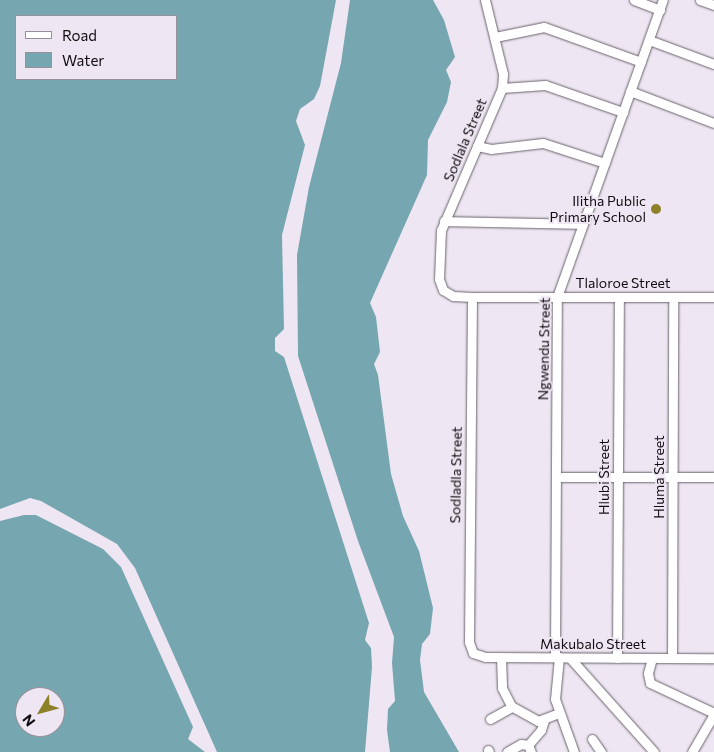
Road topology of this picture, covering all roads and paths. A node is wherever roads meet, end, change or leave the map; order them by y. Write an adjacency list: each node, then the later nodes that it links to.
1 (485, 0): 7 (street, Sodlala Street)
2 (634, 0): 6 (street)
3 (663, 0): 6 (street, Ngwendu Street)
4 (700, 0): 5 (street)
5 (714, 5)
6 (660, 10): 8 (street, Ngwendu Street)
7 (495, 36): 9 (street); 11 (street, Sodlala Street)
8 (649, 40): 9 (street, Ngwendu Street); 10 (street)
9 (641, 62): 12 (street, Ngwendu Street)
10 (714, 64)
11 (502, 88): 13 (street); 15 (street, Sodlala Street)
12 (630, 92): 13 (street, Ngwendu Street); 14 (street)
13 (623, 112): 16 (street, Ngwendu Street)
14 (714, 122)
15 (477, 146): 16 (street); 17 (street, Sodlala Street)
16 (605, 163): 18 (street, Ngwendu Street)
17 (444, 221): 18 (street); 19 (street, Sodlala Street)
18 (583, 224): 21 (street, Ngwendu Street)
19 (443, 290): 20 (street, Tlaloroe Street)
20 (472, 297): 21 (street, Tlaloroe Street); 29 (street, Sodladla Street)
21 (557, 297): 22 (street, Tlaloroe Street); 25 (street, Ngwendu Street)
22 (619, 297): 23 (street, Tlaloroe Street); 26 (street, Hlubi Street)
23 (673, 297): 24 (street, Tlaloroe Street); 28 (street, Hluma Street)
24 (714, 297)
25 (556, 477): 26 (street); 31 (street, Ngwendu Street)
26 (617, 477): 28 (street); 33 (street, Hlubi Street)
27 (714, 477): 28 (street)
28 (673, 478): 35 (street, Hluma Street)
29 (473, 653): 30 (street, Makubalo Street)
30 (501, 657): 31 (street, Makubalo Street); 37 (street)
31 (557, 657): 32 (street, Makubalo Street); 38 (street, Ngwendu Street)
32 (570, 658): 33 (street, Makubalo Street); 47 (street)
33 (617, 658): 34 (street, Makubalo Street)
34 (652, 658): 35 (street, Makubalo Street); 39 (street)
35 (672, 658): 36 (street, Makubalo Street)
36 (714, 658)
37 (512, 707): 40 (street); 41 (street)
38 (559, 713): 41 (street); 45 (street, Ngwendu Street)
39 (714, 713): 48 (street)
40 (490, 719)
41 (544, 720): 43 (street)
42 (592, 739): 46 (street)
43 (530, 749): 44 (street)
44 (507, 752)
45 (574, 752)
46 (601, 752)
47 (654, 752)
48 (692, 752)

